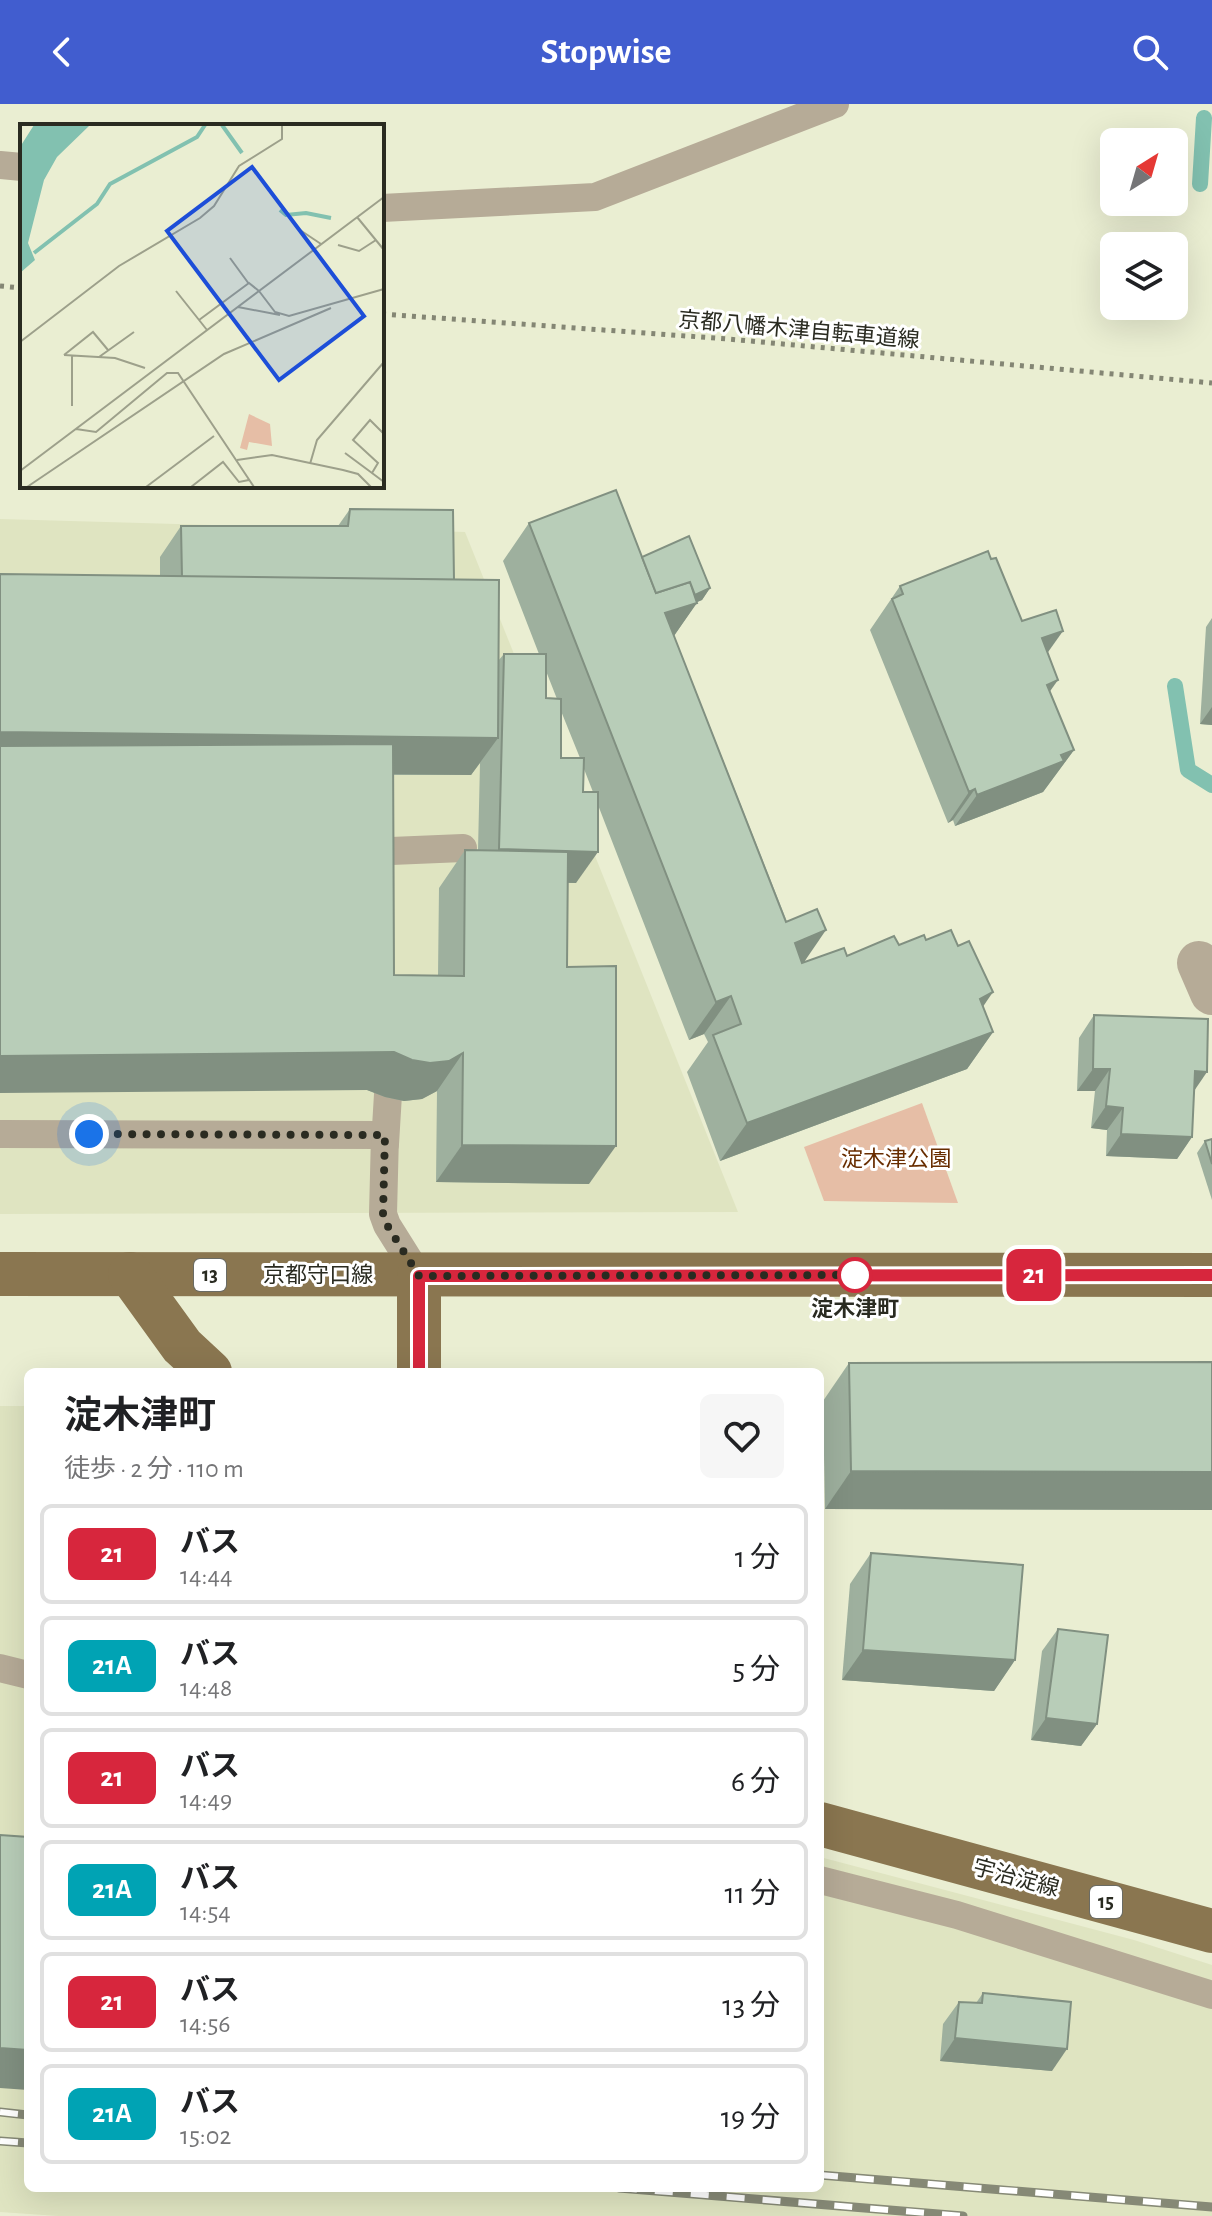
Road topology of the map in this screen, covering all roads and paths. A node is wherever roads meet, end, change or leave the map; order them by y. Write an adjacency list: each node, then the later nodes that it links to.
1 (835, 104): 4 (lane)
2 (0, 165): 3 (lane)
3 (20, 167)
4 (384, 208)
5 (0, 286): 6 (path)
6 (20, 288)
7 (384, 314): 8 (path, 京都八幡木津自転車道線)
8 (1212, 383)
9 (390, 821): 11 (lane)
10 (463, 848): 11 (lane)
11 (391, 851): 12 (lane)
12 (391, 880)
13 (392, 1028): 15 (lane)
14 (0, 1134): 15 (lane)
15 (385, 1144): 19 (lane)
16 (0, 1274): 17 (main road, 京都守口線 / 13)
17 (130, 1274): 19 (main road, 京都守口線 / 13); 20 (main road)
18 (1212, 1275): 19 (main road, 京都守口線 / 13)
19 (419, 1276): 21 (main road)
20 (206, 1368)
21 (419, 1368)
22 (0, 1668): 23 (lane)
23 (24, 1674)
24 (824, 1825): 26 (main road, 宇治淀線 / 15)
25 (824, 1881): 27 (lane)
26 (1212, 1931)
27 (1212, 1995)

